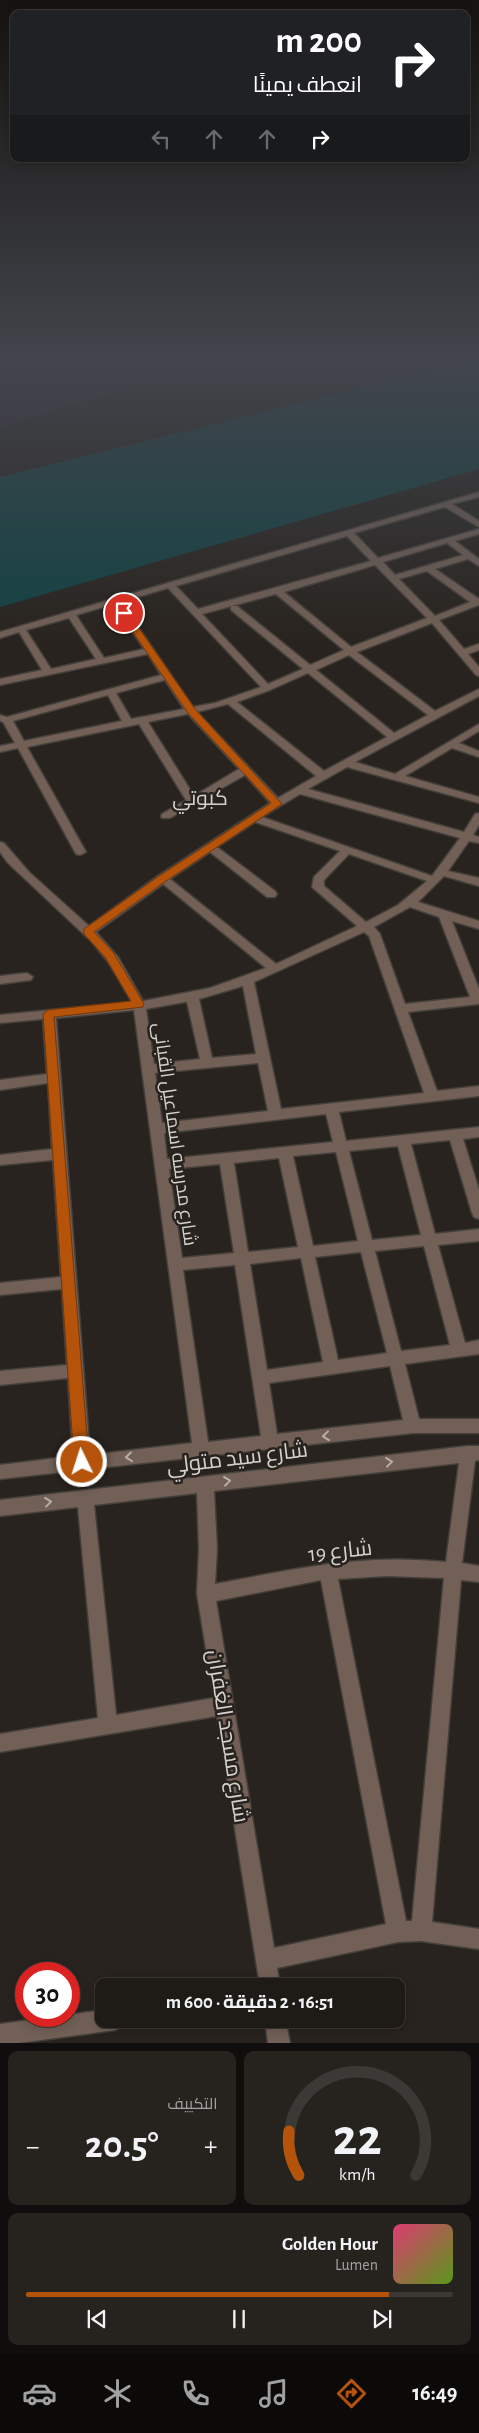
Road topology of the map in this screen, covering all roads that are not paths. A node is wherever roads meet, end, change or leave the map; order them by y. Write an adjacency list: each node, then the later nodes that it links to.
1 (479, 494): 2 (street)
2 (446, 504): 3 (street); 5 (street)
3 (479, 525)
4 (479, 531): 6 (street)
5 (350, 533): 8 (street); 12 (street)
6 (448, 540): 7 (street); 8 (street)
7 (470, 556): 9 (street); 10 (street)
8 (376, 561): 11 (street); 13 (street)
9 (479, 563)
10 (429, 568): 11 (street); 15 (street)
11 (393, 578): 19 (street)
12 (169, 584): 14 (street); 17 (street)
13 (278, 591): 17 (street); 24 (street)
14 (115, 600): 18 (street); 23 (street)
15 (478, 602): 19 (street)
16 (234, 608): 27 (street)
17 (198, 612): 32 (street)
18 (70, 614): 20 (street); 26 (street)
19 (432, 618): 24 (street); 25 (street)
20 (21, 629): 21 (street); 28 (street)
21 (0, 635)
22 (479, 647): 25 (street)
23 (150, 651): 26 (street); 30 (street)
24 (350, 651): 27 (street); 37 (street)
25 (462, 653): 29 (street)
26 (102, 661): 28 (street)
27 (309, 670): 32 (street); 42 (street)
28 (48, 672): 31 (street)
29 (479, 673)
30 (168, 676): 33 (street); 36 (street)
31 (0, 682)
32 (267, 688): 35 (street)
33 (110, 691): 38 (street); 40 (street)
34 (479, 692): 37 (street)
35 (230, 700): 36 (street); 49 (street)
36 (191, 711): 39 (street); 48 (street)
37 (435, 716): 42 (street)
38 (3, 719): 44 (street)
39 (142, 720): 40 (street); 53 (street)
40 (128, 723): 44 (street)
41 (479, 727): 43 (street)
42 (393, 737): 47 (street)
43 (451, 744): 46 (street); 50 (street)
44 (20, 745): 45 (street); 63 (street)
45 (0, 749)
46 (479, 754)
47 (346, 763): 49 (street); 50 (street)
48 (246, 770): 53 (street); 54 (street)
49 (322, 776): 51 (street)
50 (397, 777): 52 (street)
51 (298, 790): 54 (street); 58 (street)
52 (479, 800)
53 (192, 801): 55 (street)
54 (277, 804): 57 (street)
55 (166, 816)
56 (479, 816): 58 (street)
57 (254, 818): 61 (street); 62 (street)
58 (467, 837): 59 (street); 65 (street)
59 (479, 840)
60 (0, 845): 64 (street, شارع مدرسه اسماعيل القبانى)
61 (210, 847): 66 (street); 68 (street)
62 (347, 850): 65 (street); 72 (street)
63 (80, 852)
64 (6, 862): 73 (street, شارع مدرسه اسماعيل القبانى)
65 (437, 876): 67 (street); 69 (street)
66 (162, 878): 73 (street); 74 (street)
67 (479, 882)
68 (271, 894)
69 (408, 903): 70 (street); 72 (street)
70 (444, 914): 71 (street); 79 (street)
71 (479, 925)
72 (366, 926): 74 (street); 81 (street)
73 (88, 932): 80 (street, شارع مدرسه اسماعيل القبانى)
74 (275, 969): 77 (street)
75 (27, 977): 76 (street)
76 (0, 980)
77 (248, 980): 78 (street); 84 (street)
78 (192, 996): 80 (street); 85 (street)
79 (478, 1000): 81 (street)
80 (139, 1004): 82 (street); 86 (street, شارع مدرسه اسماعيل القبانى)
81 (400, 1009): 90 (street)
82 (48, 1014): 83 (street); 87 (street)
83 (0, 1019)
84 (263, 1058): 85 (street); 92 (street)
85 (208, 1064): 86 (street)
86 (147, 1069): 93 (street, شارع مدرسه اسماعيل القبانى)
87 (52, 1078): 88 (street); 99 (street)
88 (0, 1085)
89 (479, 1091): 90 (street)
90 (432, 1096): 91 (street)
91 (332, 1107): 92 (street); 97 (street)
92 (274, 1114): 93 (street)
93 (156, 1129): 102 (street, شارع مدرسه اسماعيل القبانى)
94 (479, 1132): 95 (street)
95 (455, 1134): 96 (street); 103 (street)
96 (403, 1140): 97 (street); 105 (street)
97 (342, 1146): 98 (street); 106 (street)
98 (285, 1152): 100 (street); 107 (street)
99 (58, 1154): 101 (street); 110 (street)
100 (226, 1158): 102 (street); 108 (street)
101 (0, 1160)
102 (161, 1165): 109 (street, شارع مدرسه اسماعيل القبانى)
103 (479, 1213)
104 (479, 1235): 105 (street)
105 (430, 1240): 106 (street); 113 (street)
106 (368, 1246): 107 (street); 114 (street)
107 (307, 1252): 108 (street); 115 (street)
108 (242, 1258): 109 (street); 118 (street)
109 (175, 1265): 122 (street, شارع مدرسه اسماعيل القبانى)
110 (68, 1282): 111 (street); 116 (street)
111 (0, 1290)
112 (479, 1348): 113 (street)
113 (459, 1350): 114 (street)
114 (394, 1359): 115 (street); 119 (street)
115 (332, 1368): 118 (street)
116 (75, 1371): 117 (street); 124 (street)
117 (0, 1378)
118 (260, 1378): 121 (street)
119 (413, 1426): 120 (street, شارع سيد متولي); 121 (street, شارع سيد متولي, one-way to 121)
120 (479, 1426)
121 (270, 1442): 122 (street, شارع سيد متولي)
122 (201, 1450): 124 (street, شارع سيد متولي, one-way to 124)
123 (473, 1452): 126 (street, شارع سيد متولي, one-way to 123); 129 (street)
124 (82, 1462): 125 (street, شارع سيد متولي)
125 (0, 1472)
126 (205, 1484): 127 (street, شارع سيد متولي); 132 (street, شارع مسجد الغفران)
127 (85, 1498): 128 (street, شارع سيد متولي, one-way to 127); 134 (street)
128 (0, 1508)
129 (453, 1570): 130 (street, شارع 19); 131 (street, شارع 19); 136 (street)
130 (328, 1571): 132 (street, شارع 19); 137 (street)
131 (479, 1574)
132 (206, 1594): 133 (street, شارع مسجد الغفران)
133 (224, 1706): 134 (street); 139 (street, شارع مسجد الغفران)
134 (108, 1725): 135 (street)
135 (0, 1743)
136 (421, 1931): 137 (street); 138 (street)
137 (398, 1932): 139 (street)
138 (479, 1939)
139 (266, 1960): 140 (street, شارع مسجد الغفران)
140 (269, 1978)
141 (95, 2022): 143 (street)
142 (276, 2028): 144 (street)
143 (0, 2035)
144 (279, 2043)

